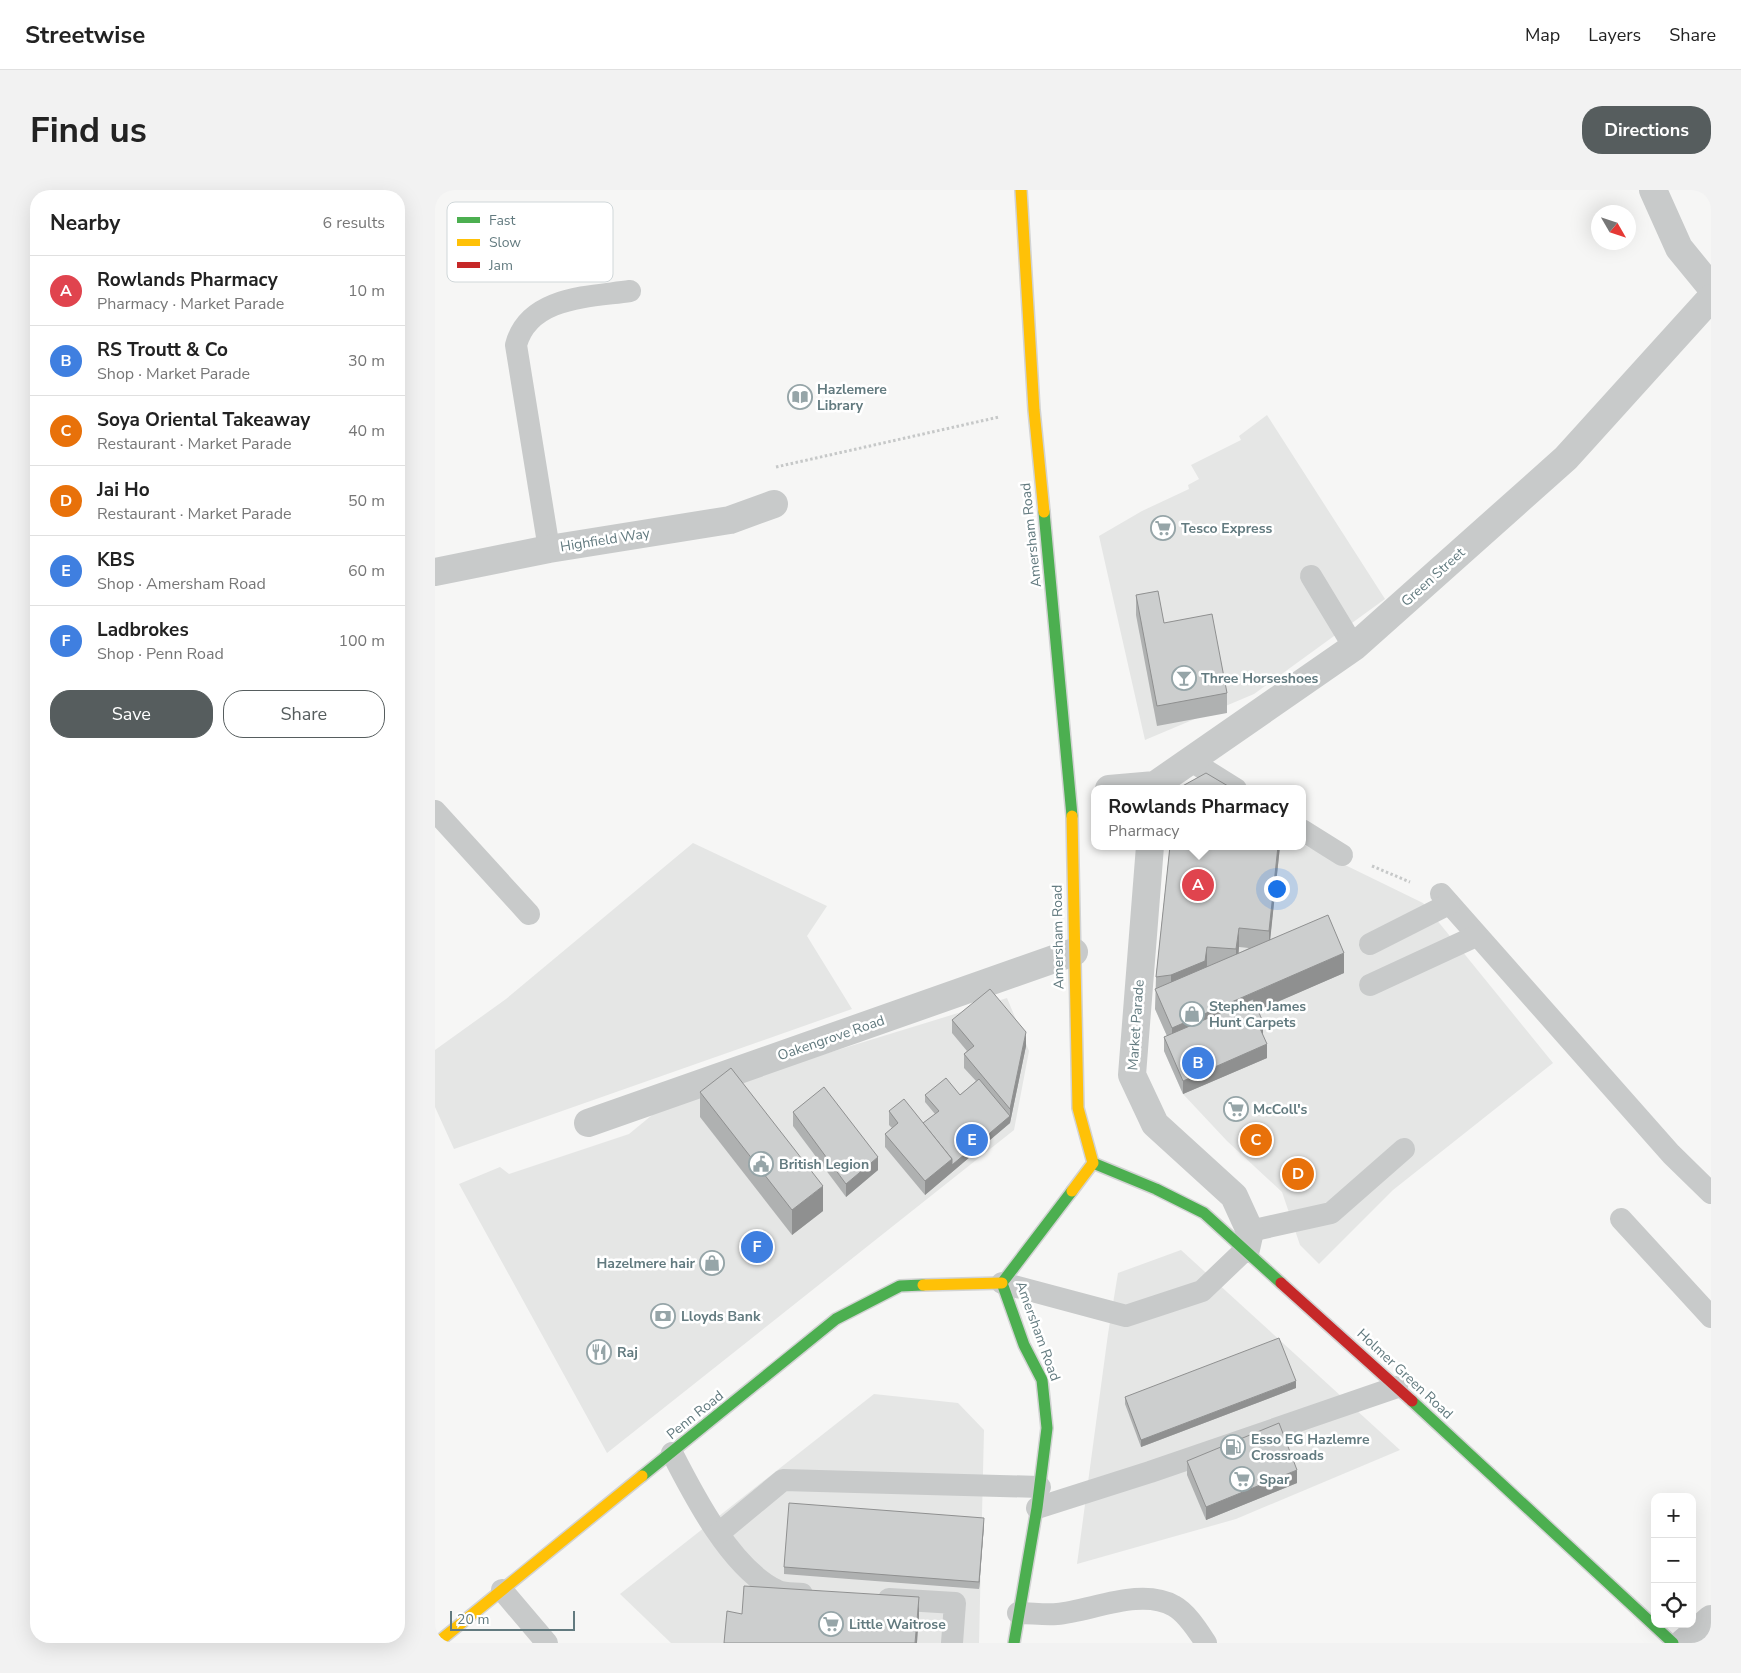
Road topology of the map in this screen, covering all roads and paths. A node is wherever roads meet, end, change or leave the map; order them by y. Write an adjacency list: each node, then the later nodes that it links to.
1 (1021, 190): 6 (main road, Amersham Road)
2 (1653, 190): 3 (street)
3 (1711, 287)
4 (630, 291): 8 (lane)
5 (1711, 298): 11 (street, Green Street)
6 (1034, 410): 7 (path); 15 (main road, Amersham Road)
7 (774, 504): 8 (street, Highfield Way)
8 (549, 549): 9 (street, Highfield Way)
9 (435, 572)
10 (1311, 576): 11 (lane)
11 (1354, 647): 12 (street, Green Street)
12 (1191, 761): 13 (street, Green Street); 14 (lane)
13 (1158, 785)
14 (1230, 785)
15 (1083, 791): 24 (main road, Amersham Road)
16 (435, 811): 21 (lane)
17 (1306, 832): 19 (lane)
18 (1150, 850): 31 (street, Market Parade)
19 (1342, 855): 20 (path)
20 (1445, 899): 22 (lane); 23 (lane)
21 (529, 914)
22 (1476, 936): 25 (lane); 29 (lane)
23 (1370, 944)
24 (1074, 952): 26 (street, Oakengrove Road); 28 (main road, Amersham Road)
25 (1370, 985)
26 (588, 1123)
27 (1404, 1149): 31 (lane)
28 (1093, 1162): 31 (main road, Holmer Green Road); 32 (main road, Amersham Road)
29 (1711, 1192)
30 (1621, 1219): 33 (lane)
31 (1248, 1240): 32 (lane); 34 (main road, Holmer Green Road)
32 (1002, 1283): 35 (main road, Penn Road); 36 (main road, Amersham Road)
33 (1711, 1317)
34 (1397, 1387): 36 (lane); 48 (main road, Holmer Green Road)
35 (671, 1453): 37 (lane); 38 (main road, Penn Road)
36 (1038, 1497): 37 (lane); 41 (main road, Amersham Road)
37 (719, 1533): 39 (lane)
38 (502, 1590): 43 (main road, Penn Road); 44 (lane)
39 (826, 1595)
40 (872, 1597): 45 (lane)
41 (1018, 1613): 46 (main road, Amersham Road); 47 (lane)
42 (1711, 1619): 49 (street)
43 (437, 1643)
44 (547, 1643)
45 (952, 1643)
46 (1014, 1643)
47 (1207, 1643)
48 (1673, 1643)
49 (1683, 1643)

